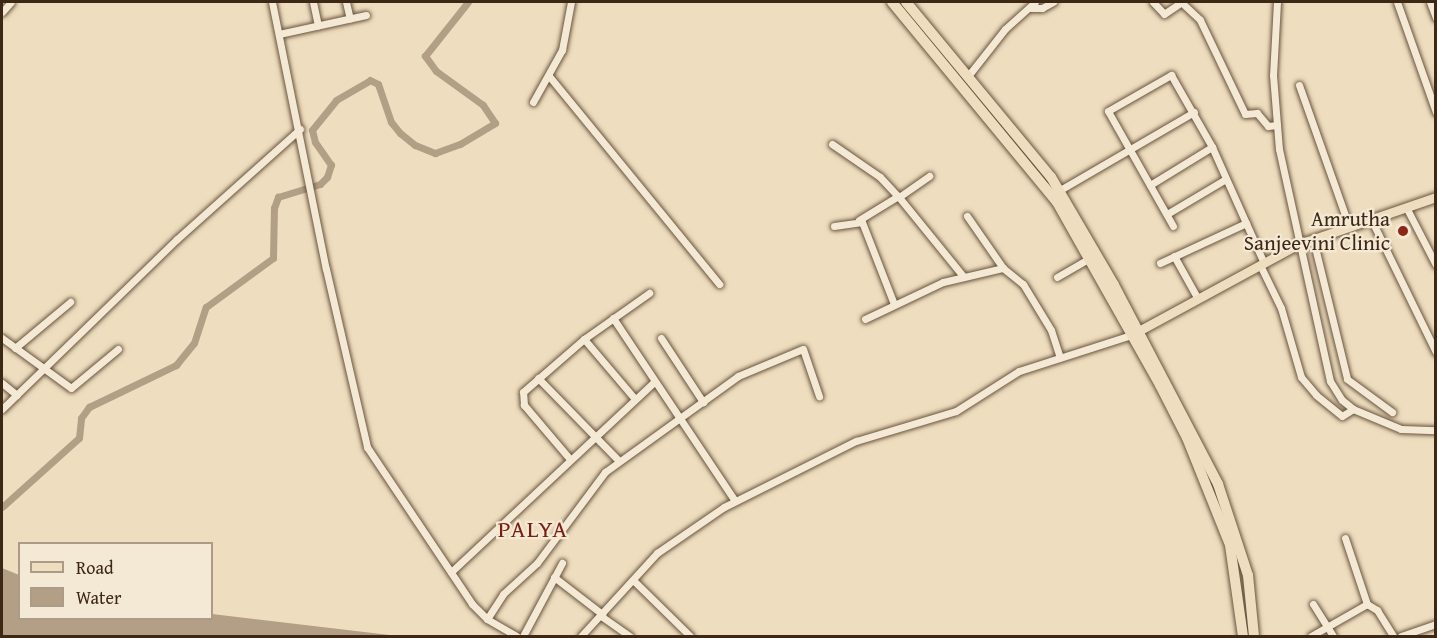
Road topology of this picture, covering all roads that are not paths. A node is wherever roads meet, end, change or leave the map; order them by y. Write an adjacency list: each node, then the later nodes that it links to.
1 (10, 2): 15 (street)
2 (272, 2): 20 (street)
3 (313, 2): 19 (street)
4 (346, 2): 18 (street)
5 (571, 2): 21 (street)
6 (892, 2): 49 (highway)
7 (906, 2): 22 (highway)
8 (1053, 2): 14 (street)
9 (1153, 2): 10 (street)
10 (1181, 2): 27 (street)
11 (1277, 2): 27 (street)
12 (1397, 2): 26 (street)
13 (1430, 2): 17 (street)
14 (1033, 5): 22 (street)
15 (2, 12)
16 (366, 15): 18 (street)
17 (1436, 18)
18 (350, 19): 19 (street)
19 (318, 25): 20 (street)
20 (279, 34): 28 (street)
21 (549, 76): 24 (street); 56 (street)
22 (968, 76): 35 (highway)
23 (1299, 85): 46 (street)
24 (532, 102)
25 (1194, 112): 30 (street); 31 (street); 31 (street)
26 (1436, 112)
27 (1277, 125): 47 (street)
28 (300, 129): 71 (street); 91 (street)
29 (832, 144): 36 (street)
30 (1212, 147): 33 (street); 34 (street)
31 (1130, 150): 34 (street); 35 (street)
32 (929, 176): 36 (street)
33 (1224, 180): 39 (street); 43 (street)
34 (1150, 185): 39 (street)
35 (1060, 190): 63 (highway)
36 (898, 197): 42 (street); 54 (street)
37 (1436, 197): 38 (main road)
38 (1406, 207): 41 (main road); 52 (street)
39 (1167, 214): 45 (street)
40 (967, 216): 53 (street)
41 (1371, 219): 46 (main road); 69 (street)
42 (859, 220): 44 (street); 60 (street)
43 (1246, 223): 48 (street); 51 (street)
44 (834, 225)
45 (1173, 226)
46 (1349, 226): 47 (main road)
47 (1306, 241): 51 (main road); 80 (street); 81 (street)
48 (1174, 256): 50 (street); 58 (street)
49 (1088, 259): 55 (street); 63 (highway)
50 (1160, 263)
51 (1262, 264): 58 (main road); 80 (street)
52 (1436, 265)
53 (1003, 268): 54 (street); 70 (street)
54 (963, 276): 60 (street)
55 (1057, 277)
56 (719, 284)
57 (649, 293): 61 (street)
58 (1198, 299): 63 (main road)
59 (70, 302): 67 (street)
60 (894, 304): 62 (street)
61 (612, 318): 66 (street); 73 (street)
62 (865, 319)
63 (1135, 333): 70 (street); 89 (highway)
64 (2, 338): 67 (street)
65 (661, 338): 78 (street)
66 (584, 339): 72 (street); 77 (street)
67 (15, 348): 71 (street)
68 (118, 349): 71 (street)
69 (1436, 352)
70 (1060, 358): 87 (street)
71 (45, 369): 75 (street)
72 (538, 378): 84 (street); 85 (street)
73 (655, 381): 77 (street); 82 (street)
74 (2, 383): 75 (street)
75 (17, 395): 79 (street)
76 (819, 396): 78 (street)
77 (634, 399): 84 (street)
78 (703, 402): 82 (street)
79 (2, 409)
80 (1353, 409): 83 (street)
81 (1392, 412)
82 (679, 418): 86 (street); 87 (street)
83 (1436, 430)
84 (592, 437): 85 (street); 86 (street)
85 (569, 458): 91 (street)
86 (619, 461): 97 (street)
87 (735, 501): 93 (street)
88 (1345, 538): 95 (street)
89 (1234, 543): 106 (highway); 107 (highway)
90 (562, 563): 92 (street)
91 (451, 572): 97 (street)
92 (554, 576): 96 (street); 102 (street)
93 (633, 580): 96 (street); 105 (street)
94 (1313, 604): 99 (street)
95 (1366, 604): 99 (street); 100 (street)
96 (601, 615): 103 (street); 104 (street)
97 (486, 619): 101 (street)
98 (1435, 624): 110 (street)
99 (1326, 626): 108 (street); 109 (street)
100 (1390, 635)
101 (518, 636)
102 (523, 636)
103 (581, 636)
104 (630, 636)
105 (690, 636)
106 (1243, 636)
107 (1254, 636)
108 (1311, 636)
109 (1333, 636)
110 (1401, 636)

